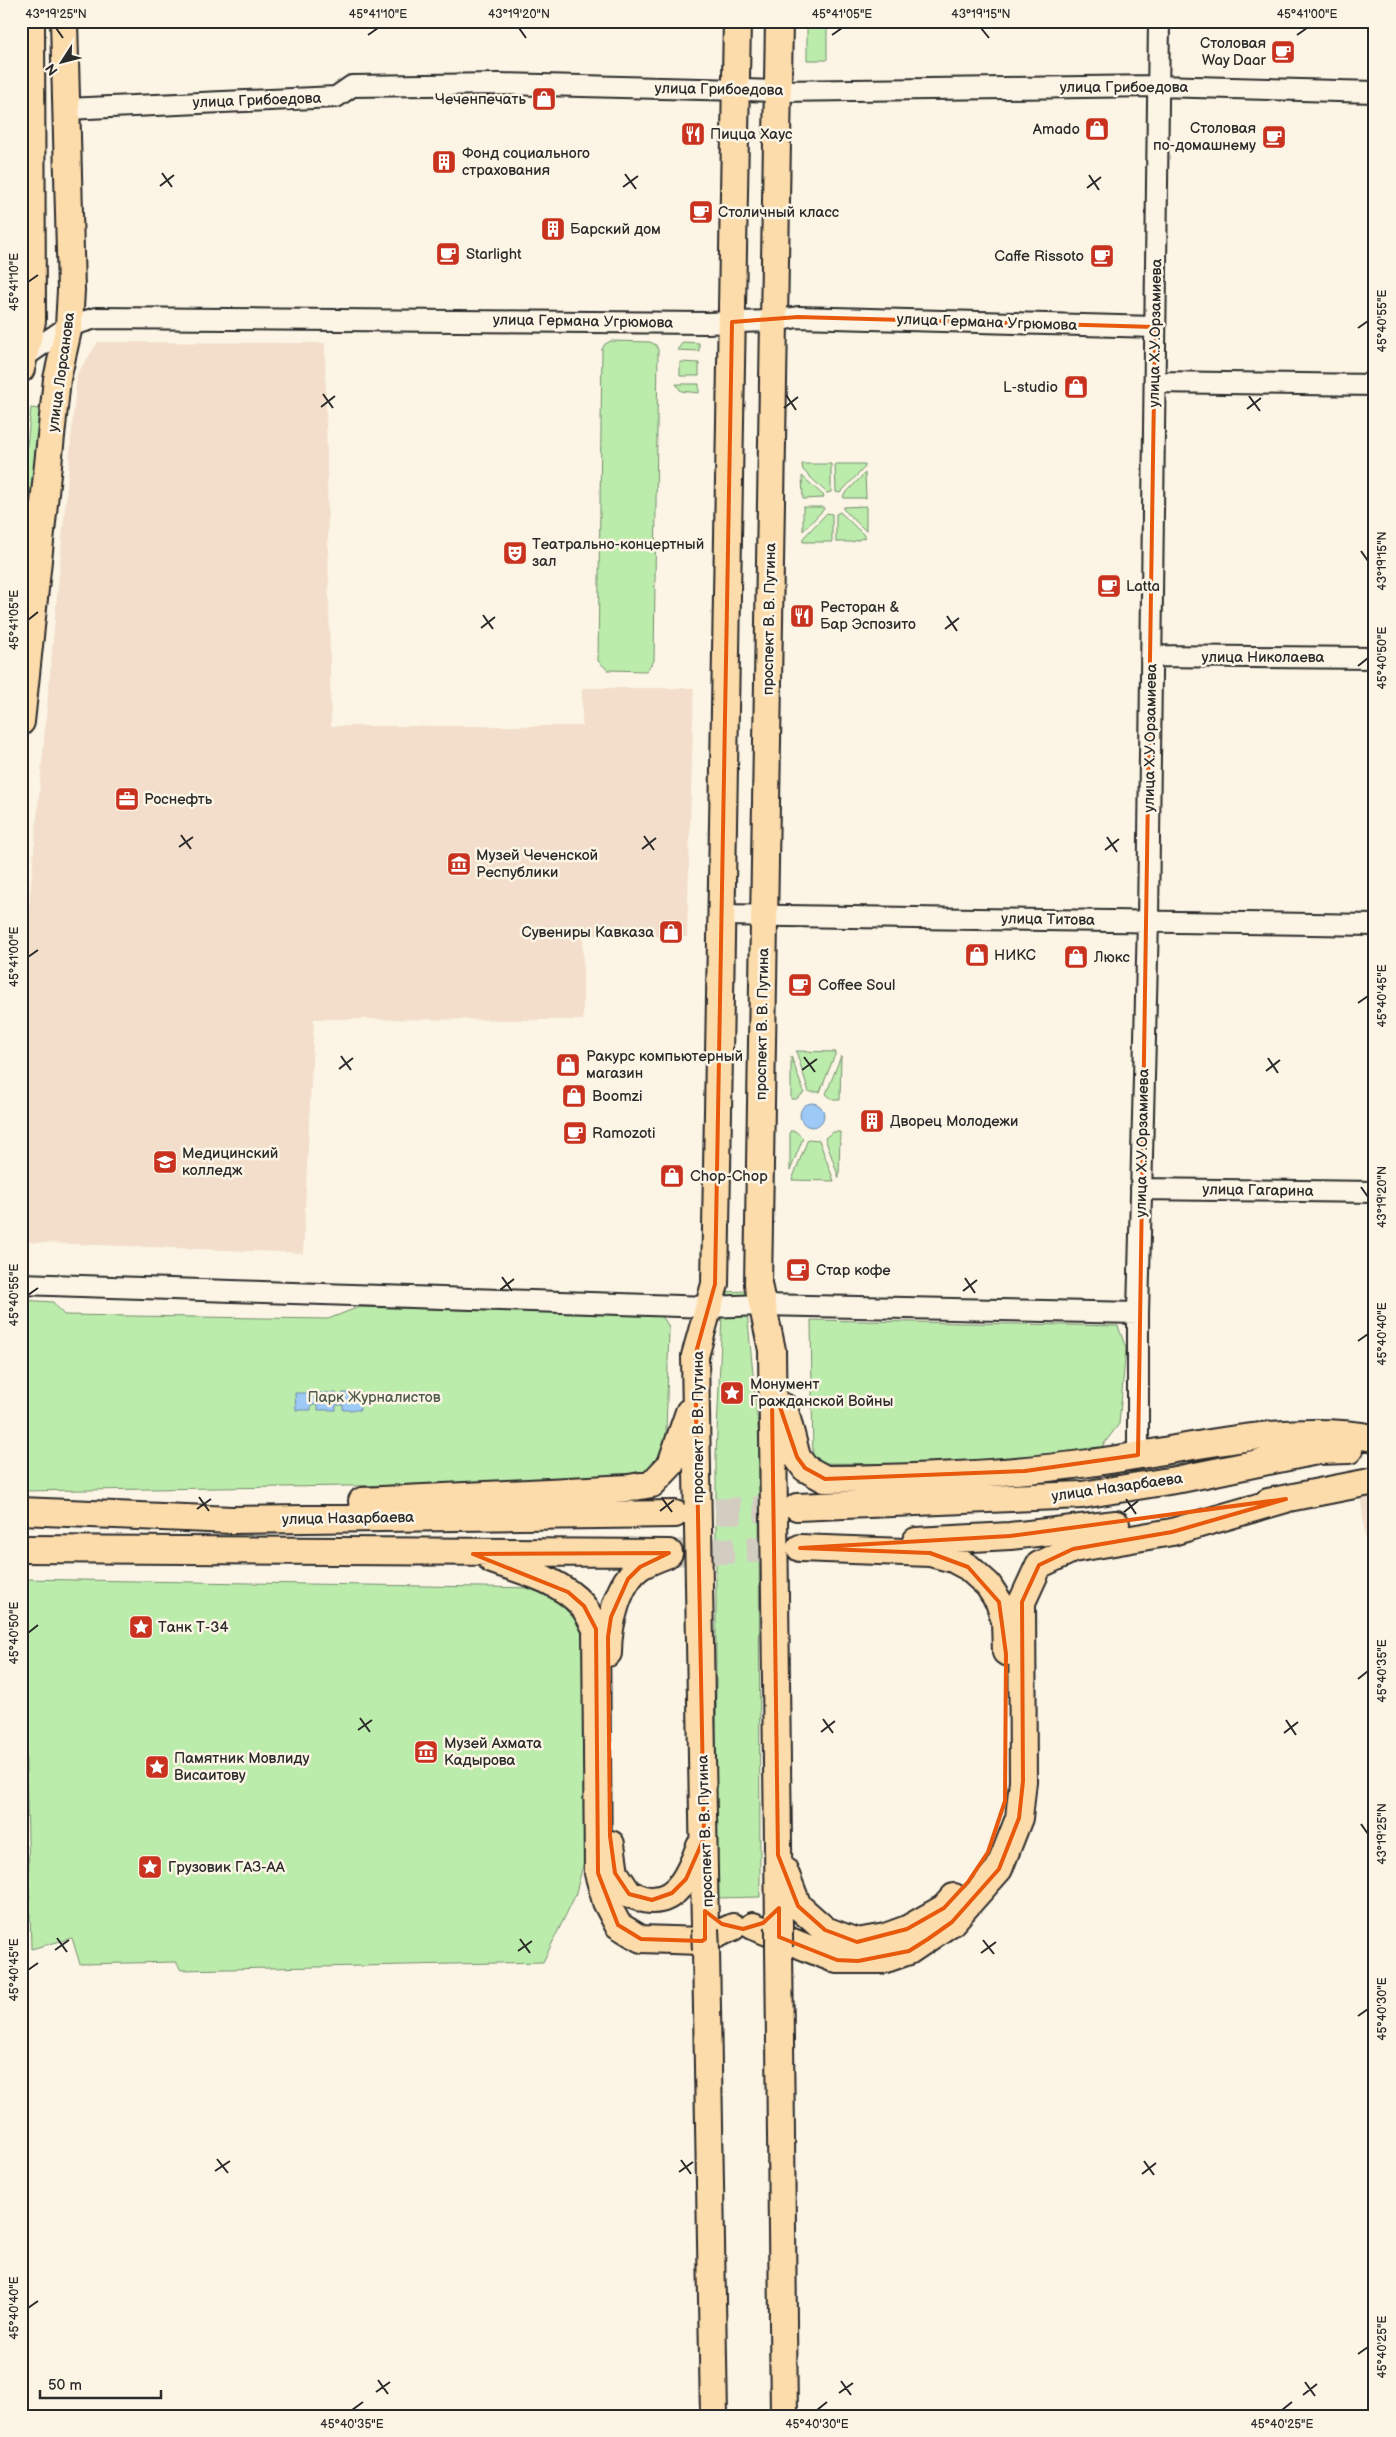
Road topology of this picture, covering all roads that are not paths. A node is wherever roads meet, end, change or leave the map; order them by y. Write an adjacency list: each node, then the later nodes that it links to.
1 (31, 21): 6 (main road)
2 (64, 21): 11 (main road, улица Лорсанова)
3 (737, 21): 8 (main road, проспект В. В. Путина)
4 (779, 21): 9 (main road, проспект В. В. Путина)
5 (1159, 21): 7 (street, улица Х.У.Орзамиева)
6 (27, 66): 16 (main road)
7 (1158, 86): 9 (street, улица Грибоедова); 10 (street, улица Грибоедова); 15 (street, улица Х.У.Орзамиева)
8 (736, 90): 9 (street, улица Грибоедова); 11 (street, улица Грибоедова); 13 (main road, проспект В. В. Путина)
9 (778, 91): 12 (main road, проспект В. В. Путина)
10 (1375, 92)
11 (66, 108): 14 (main road, улица Лорсанова)
12 (774, 321): 13 (street, улица Германа Угрюмова); 15 (street, улица Германа Угрюмова); 23 (main road, проспект В. В. Путина)
13 (732, 322): 14 (street, улица Германа Угрюмова); 22 (main road, проспект В. В. Путина)
14 (69, 326): 16 (street, улица Германа Угрюмова); 21 (main road, улица Лорсанова)
15 (1155, 327): 17 (street, улица Х.У.Орзамиева)
16 (22, 362)
17 (1155, 382): 18 (street); 19 (street, улица Х.У.Орзамиева)
18 (1375, 385)
19 (1151, 656): 20 (street, улица Николаева); 24 (street, улица Х.У.Орзамиева)
20 (1375, 658)
21 (21, 722)
22 (721, 915): 23 (street, улица Титова); 30 (main road, проспект В. В. Путина)
23 (763, 915): 24 (street, улица Титова); 29 (main road, проспект В. В. Путина)
24 (1148, 920): 25 (street, улица Титова); 26 (street, улица Х.У.Орзамиева)
25 (1375, 925)
26 (1141, 1189): 27 (street, улица Гагарина); 31 (street, улица Х.У.Орзамиева)
27 (1375, 1192)
28 (21, 1284): 30 (street)
29 (762, 1305): 30 (street); 31 (street); 32 (main road, проспект В. В. Путина)
30 (708, 1306): 33 (main road, проспект В. В. Путина)
31 (1138, 1313): 36 (street, улица Х.У.Орзамиева)
32 (772, 1350): 36 (main road); 46 (main road, проспект В. В. Путина)
33 (696, 1389): 42 (main road); 45 (main road, проспект В. В. Путина)
34 (1375, 1438): 36 (main road)
35 (1375, 1449): 39 (main road, улица Назарбаева)
36 (1138, 1455)
37 (1375, 1481): 38 (main road)
38 (1286, 1499): 46 (main road); 47 (main road, проспект В. В. Путина)
39 (797, 1507)
40 (21, 1512): 42 (main road, улица Назарбаева)
41 (675, 1514): 42 (main road, улица Назарбаева)
42 (199, 1518)
43 (21, 1549): 44 (main road)
44 (473, 1554): 45 (main road); 47 (main road)
45 (704, 1838): 49 (main road, проспект В. В. Путина)
46 (778, 1855): 48 (main road, проспект В. В. Путина)
47 (743, 1926): 48 (main road); 49 (main road, проспект В. В. Путина)
48 (779, 1927): 51 (main road, проспект В. В. Путина)
49 (705, 1930): 50 (main road)
50 (714, 2416)
51 (784, 2416)

